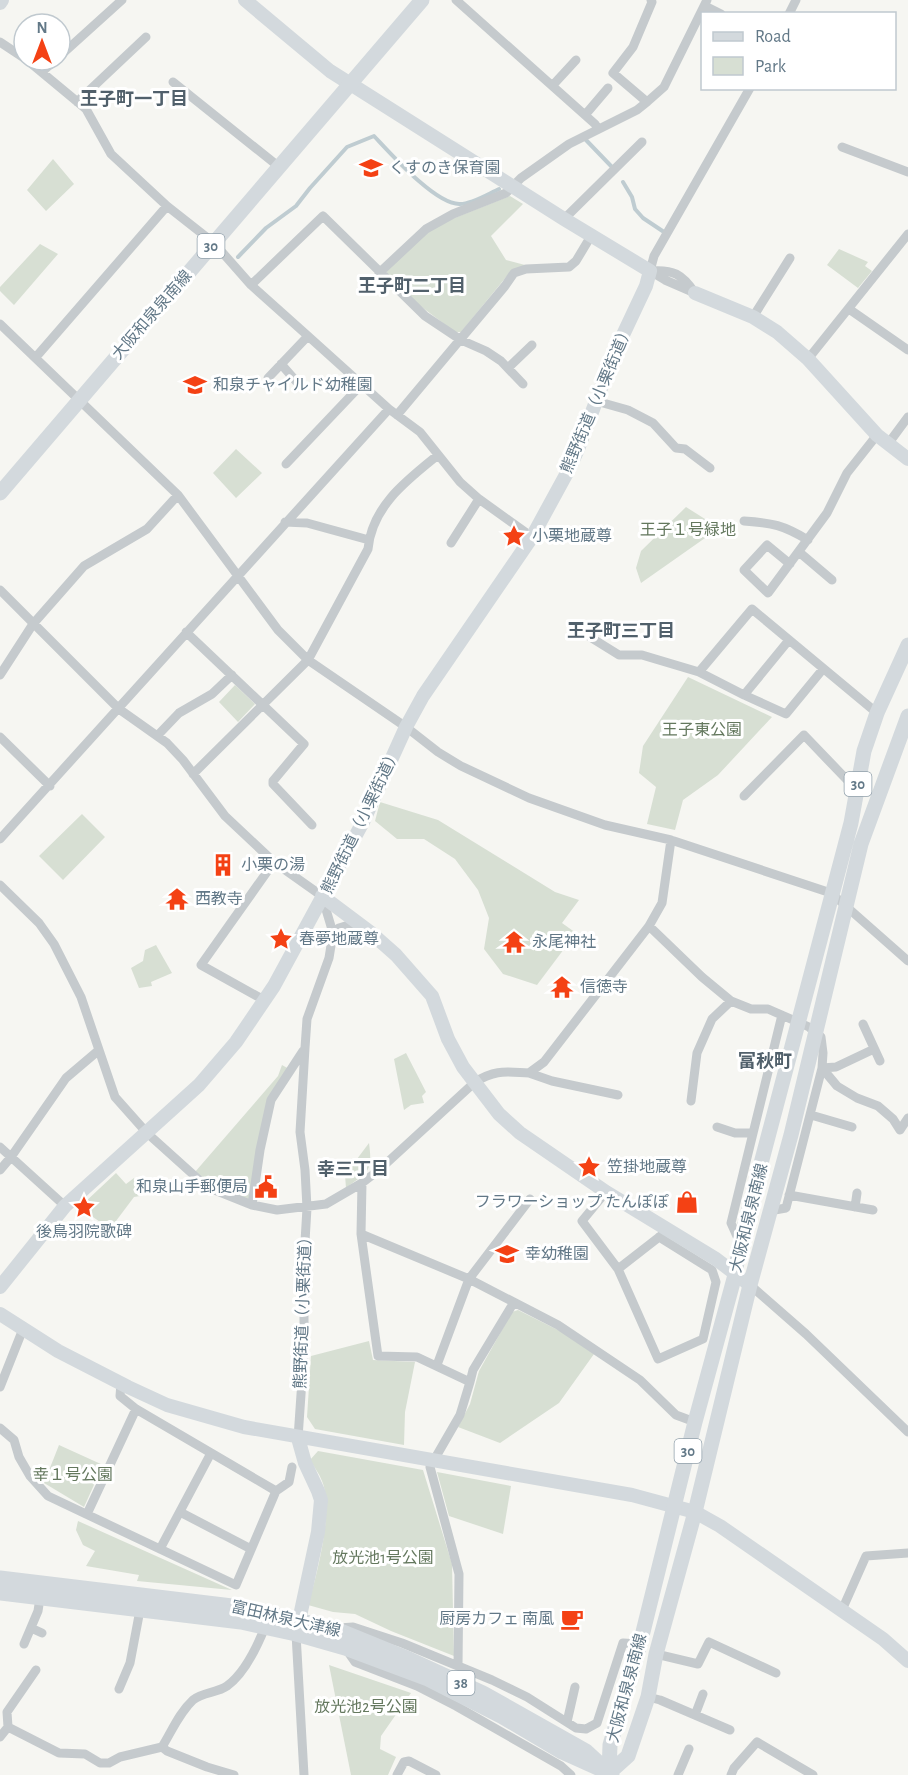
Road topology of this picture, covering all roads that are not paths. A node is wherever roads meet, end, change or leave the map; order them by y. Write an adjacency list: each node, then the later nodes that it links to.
1 (122, 0): 10 (street)
2 (245, 0): 14 (street)
3 (422, 0): 14 (main road, 大阪和泉泉南線 / 30)
4 (456, 0): 15 (street)
5 (651, 0): 19 (street)
6 (706, 3): 7 (street)
7 (718, 12)
8 (701, 13): 19 (street)
9 (146, 37): 18 (street)
10 (72, 45)
11 (576, 60): 15 (street)
12 (42, 72): 18 (street)
13 (173, 82): 24 (street)
14 (351, 83): 24 (main road, 大阪和泉泉南線 / 30); 26 (street)
15 (553, 85): 20 (street)
16 (608, 88): 20 (street)
17 (749, 90): 33 (street, 熊野街道（小栗街道）)
18 (77, 102): 27 (street)
19 (648, 102): 21 (street)
20 (585, 115): 21 (street)
21 (598, 129): 26 (street)
22 (642, 142): 28 (street)
23 (842, 147): 25 (street)
24 (278, 166): 31 (main road, 大阪和泉泉南線 / 30)
25 (908, 172)
26 (514, 187): 28 (street); 34 (street)
27 (167, 206): 31 (street); 44 (street)
28 (564, 219): 30 (street)
29 (908, 234): 37 (street)
30 (591, 236): 33 (street); 41 (street)
31 (214, 243): 35 (street); 52 (main road, 大阪和泉泉南線 / 30)
32 (790, 258): 38 (street)
33 (650, 271): 36 (street); 53 (street, 熊野街道（小栗街道）)
34 (380, 273): 35 (street); 41 (street)
35 (251, 285): 40 (street)
36 (695, 293): 38 (street)
37 (849, 309): 43 (street); 45 (street)
38 (753, 317): 45 (street)
39 (0, 324): 44 (street)
40 (308, 336): 46 (street); 49 (street)
41 (461, 340): 47 (street); 55 (street)
42 (532, 345): 47 (street)
43 (908, 350)
44 (36, 357): 52 (street)
45 (808, 359): 57 (street)
46 (281, 364): 48 (street); 51 (street)
47 (508, 368): 50 (street)
48 (268, 378)
49 (362, 384): 54 (street); 60 (street)
50 (523, 384)
51 (302, 388)
52 (80, 400): 62 (main road, 大阪和泉泉南線 / 30); 63 (street)
53 (596, 401): 61 (street); 67 (street, 熊野街道（小栗街道）)
54 (389, 409): 55 (street); 66 (street)
55 (398, 415): 58 (street)
56 (908, 417): 57 (street)
57 (882, 439): 59 (street); 69 (street)
58 (438, 455): 64 (street); 68 (street)
59 (908, 459)
60 (286, 464)
61 (710, 468)
62 (0, 493)
63 (178, 495): 73 (street); 76 (street)
64 (479, 499): 67 (street); 70 (street)
65 (744, 521): 69 (street)
66 (285, 522): 68 (street); 73 (street)
67 (532, 537): 91 (street, 熊野街道（小栗街道）)
68 (369, 540): 81 (street)
69 (808, 540): 71 (street)
70 (451, 543)
71 (799, 552): 72 (street); 74 (street)
72 (790, 564): 72 (street)
73 (236, 576): 77 (street); 81 (street)
74 (832, 580)
75 (0, 591): 76 (street)
76 (33, 624): 84 (street); 88 (street)
77 (186, 632): 85 (street); 88 (street)
78 (590, 637): 83 (street)
79 (789, 640): 82 (street); 83 (street); 86 (street)
80 (908, 645): 89 (main road, 大阪和泉泉南線 / 30)
81 (308, 660): 87 (street); 91 (street)
82 (823, 669): 86 (street); 89 (street)
83 (699, 672): 86 (street)
84 (0, 675)
85 (232, 675): 87 (street); 92 (street)
86 (744, 695)
87 (262, 704): 94 (street); 98 (street)
88 (119, 709): 92 (street); 96 (street)
89 (877, 713): 95 (main road, 大阪和泉泉南線 / 30)
90 (908, 716): 105 (main road, 大阪和泉泉南線 / 30)
91 (406, 727): 100 (street); 104 (street, 熊野街道（小栗街道）)
92 (157, 736): 94 (street)
93 (0, 737): 96 (street)
94 (193, 774): 101 (street)
95 (858, 785): 97 (street); 103 (main road, 大阪和泉泉南線 / 30)
96 (50, 786): 99 (street)
97 (744, 796)
98 (312, 825)
99 (0, 839)
100 (671, 840): 103 (street); 107 (street)
101 (274, 862): 104 (street); 110 (street)
102 (0, 885): 116 (street)
103 (831, 893): 105 (street); 145 (main road, 大阪和泉泉南線 / 30)
104 (322, 896): 106 (street); 108 (street, 熊野街道（小栗街道）); 110 (street)
105 (846, 905): 109 (street); 142 (main road, 大阪和泉泉南線 / 30)
106 (355, 923): 108 (street); 120 (street)
107 (649, 926): 111 (street); 119 (street)
108 (333, 933): 114 (street, 熊野街道（小栗街道）)
109 (908, 961)
110 (264, 1000): 127 (street)
111 (731, 1001): 112 (street); 122 (street)
112 (782, 1015): 118 (street); 128 (street)
113 (863, 1024): 115 (street)
114 (305, 1048): 137 (street); 140 (street, 熊野街道（小栗街道）)
115 (874, 1049): 117 (street); 118 (street)
116 (99, 1050): 127 (street); 130 (street)
117 (880, 1061)
118 (822, 1068): 123 (street); 124 (street)
119 (529, 1073): 120 (street); 121 (street)
120 (475, 1083): 132 (street); 133 (street)
121 (618, 1095)
122 (691, 1101)
123 (810, 1115): 125 (street); 135 (street)
124 (908, 1118)
125 (852, 1127)
126 (717, 1128): 128 (street)
127 (147, 1133): 137 (street); 138 (street)
128 (753, 1133): 145 (street)
129 (0, 1147): 130 (street)
130 (11, 1157): 131 (street); 138 (street)
131 (0, 1170)
132 (362, 1183): 140 (street); 144 (street)
133 (606, 1192): 143 (street); 146 (street)
134 (857, 1193): 139 (street)
135 (789, 1195): 139 (street); 142 (street)
136 (530, 1199): 148 (street)
137 (252, 1205): 140 (street)
138 (65, 1206): 150 (street)
139 (855, 1207): 141 (street)
140 (307, 1208): 162 (street, 熊野街道（小栗街道）)
141 (873, 1210)
142 (769, 1211): 149 (main road, 大阪和泉泉南線 / 30)
143 (664, 1233): 146 (street); 146 (street); 147 (street)
144 (361, 1234): 148 (street); 154 (street)
145 (740, 1243): 147 (main road, 大阪和泉泉南線 / 30)
146 (618, 1269)
147 (735, 1275): 149 (street); 159 (main road, 大阪和泉泉南線 / 30)
148 (469, 1279): 151 (street); 154 (street)
149 (750, 1285): 161 (street); 169 (main road, 大阪和泉泉南線 / 30)
150 (0, 1287)
151 (514, 1302): 155 (street); 159 (street)
152 (0, 1314): 153 (street)
153 (23, 1329): 156 (street); 157 (street)
154 (437, 1365): 155 (street)
155 (470, 1382): 164 (street)
156 (121, 1383): 158 (street); 162 (street)
157 (0, 1387)
158 (136, 1409): 163 (street); 170 (street)
159 (695, 1422): 167 (main road, 大阪和泉泉南線 / 30)
160 (0, 1428): 170 (street)
161 (908, 1432)
162 (298, 1438): 164 (street); 179 (street, 熊野街道（小栗街道）)
163 (211, 1453): 166 (street); 168 (street)
164 (434, 1460): 167 (street); 192 (street)
165 (292, 1467): 166 (street)
166 (276, 1491): 172 (street)
167 (674, 1506): 169 (street); 186 (main road, 大阪和泉泉南線 / 30)
168 (180, 1512): 171 (street); 172 (street)
169 (694, 1512): 178 (street); 189 (main road, 大阪和泉泉南線 / 30)
170 (87, 1514): 171 (street)
171 (160, 1549): 172 (street)
172 (251, 1550)
173 (908, 1553): 178 (street)
174 (0, 1578): 179 (main road, 富田林泉大津線 / 38)
175 (0, 1593): 176 (main road, 富田林泉大津線 / 38)
176 (40, 1598): 177 (main road, 富田林泉大津線 / 38); 180 (street)
177 (140, 1610): 181 (main road, 富田林泉大津線 / 38); 197 (street)
178 (842, 1610): 191 (street)
179 (298, 1627): 181 (main road, 富田林泉大津線 / 38); 182 (main road, 富田林泉大津線 / 38); 187 (main road, 富田林泉大津線 / 38); 210 (street, 熊野街道（小栗街道）)
180 (31, 1628): 183 (street); 185 (street)
181 (265, 1628): 205 (street)
182 (333, 1628): 192 (street); 208 (main road, 富田林泉大津線 / 38)
183 (42, 1633)
184 (729, 1638): 188 (street)
185 (24, 1644)
186 (640, 1644): 201 (street); 208 (main road, 大阪和泉泉南線 / 30)
187 (345, 1648): 207 (street); 208 (main road, 富田林泉大津線 / 38)
188 (724, 1649): 189 (street); 193 (street)
189 (656, 1654): 199 (main road, 大阪和泉泉南線 / 30)
190 (763, 1654): 193 (street)
191 (908, 1661)
192 (458, 1665): 201 (street)
193 (759, 1665): 195 (street)
194 (36, 1670): 202 (street)
195 (776, 1673)
196 (575, 1687): 201 (street)
197 (119, 1689)
198 (703, 1694): 200 (street)
199 (648, 1697): 200 (street); 208 (main road, 大阪和泉泉南線 / 30)
200 (694, 1715): 203 (street)
201 (567, 1722)
202 (8, 1727): 204 (street); 205 (street)
203 (730, 1730)
204 (0, 1737)
205 (162, 1747): 209 (street)
206 (689, 1749): 213 (street)
207 (570, 1773)
208 (610, 1774)
209 (234, 1775)
210 (304, 1775)
211 (397, 1775): 212 (street)
212 (436, 1775)
213 (678, 1775)
214 (731, 1775): 215 (street)
215 (813, 1775)

